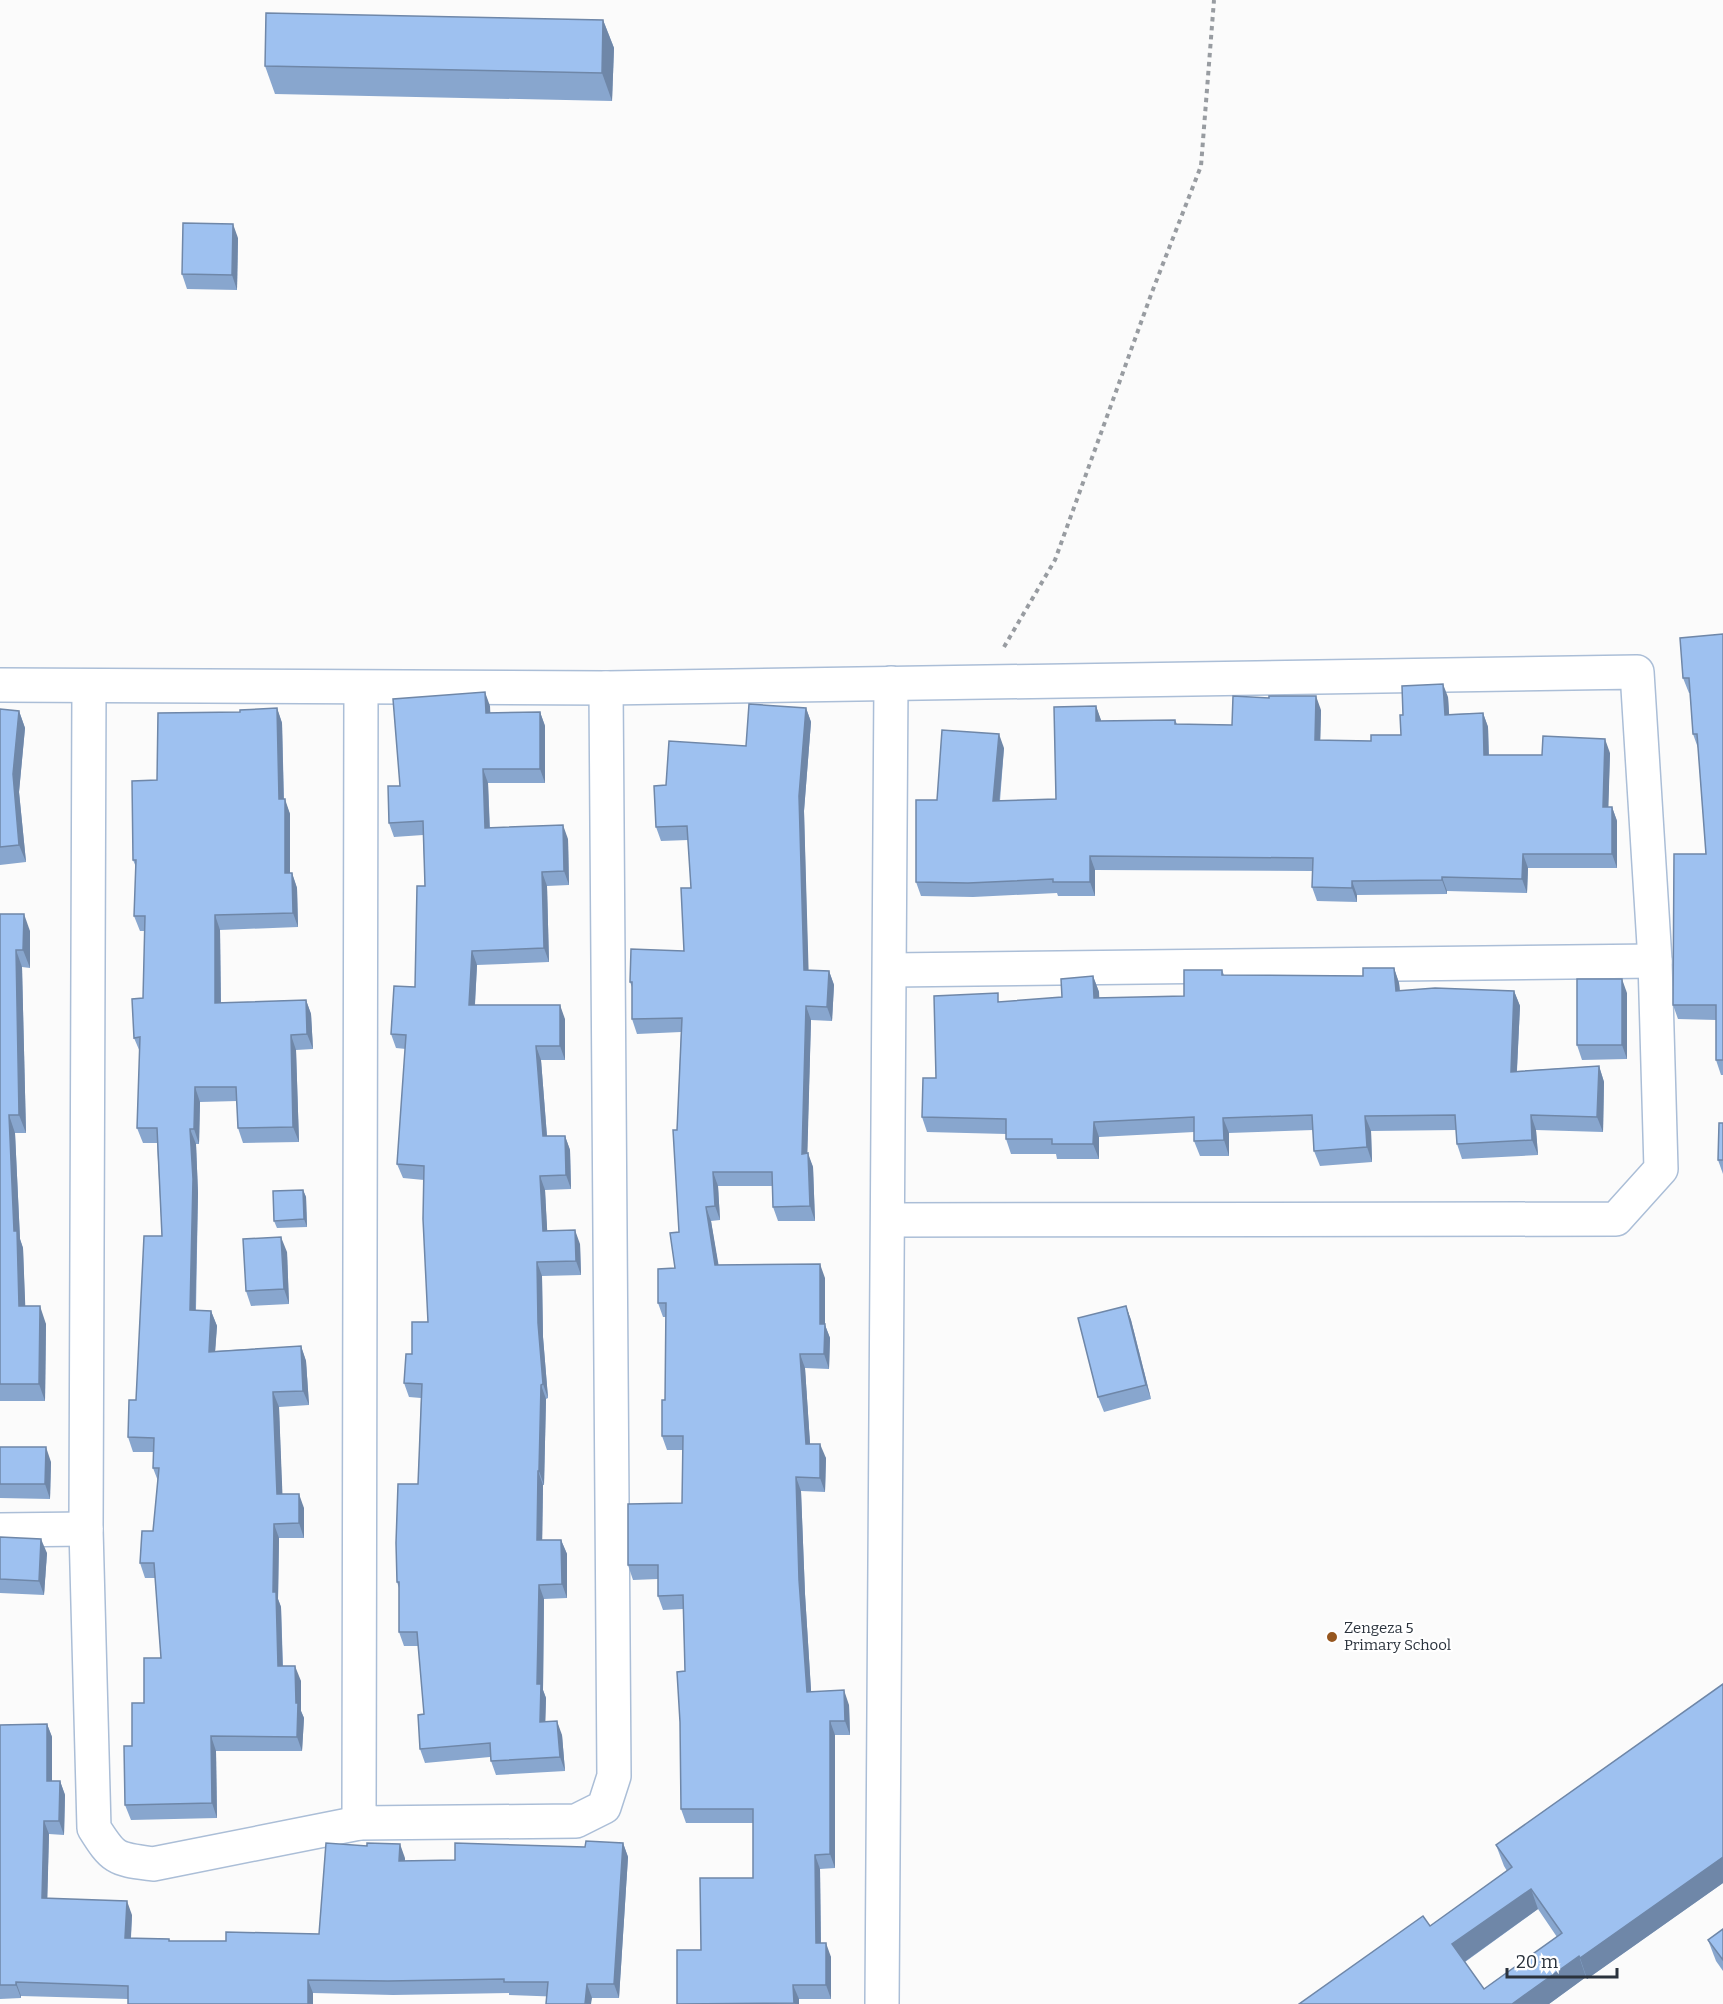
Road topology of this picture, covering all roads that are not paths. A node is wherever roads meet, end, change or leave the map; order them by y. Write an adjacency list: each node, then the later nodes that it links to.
1 (891, 683): 5 (street); 6 (street); 7 (street)
2 (0, 685): 3 (street)
3 (89, 687): 4 (street); 9 (street)
4 (361, 688): 5 (street); 11 (street)
5 (606, 688): 11 (street)
6 (1655, 961): 7 (street); 8 (street)
7 (891, 970): 8 (street)
8 (888, 1220): 12 (street)
9 (86, 1529): 10 (street); 11 (street)
10 (0, 1530)
11 (359, 1823)
12 (882, 2004)

